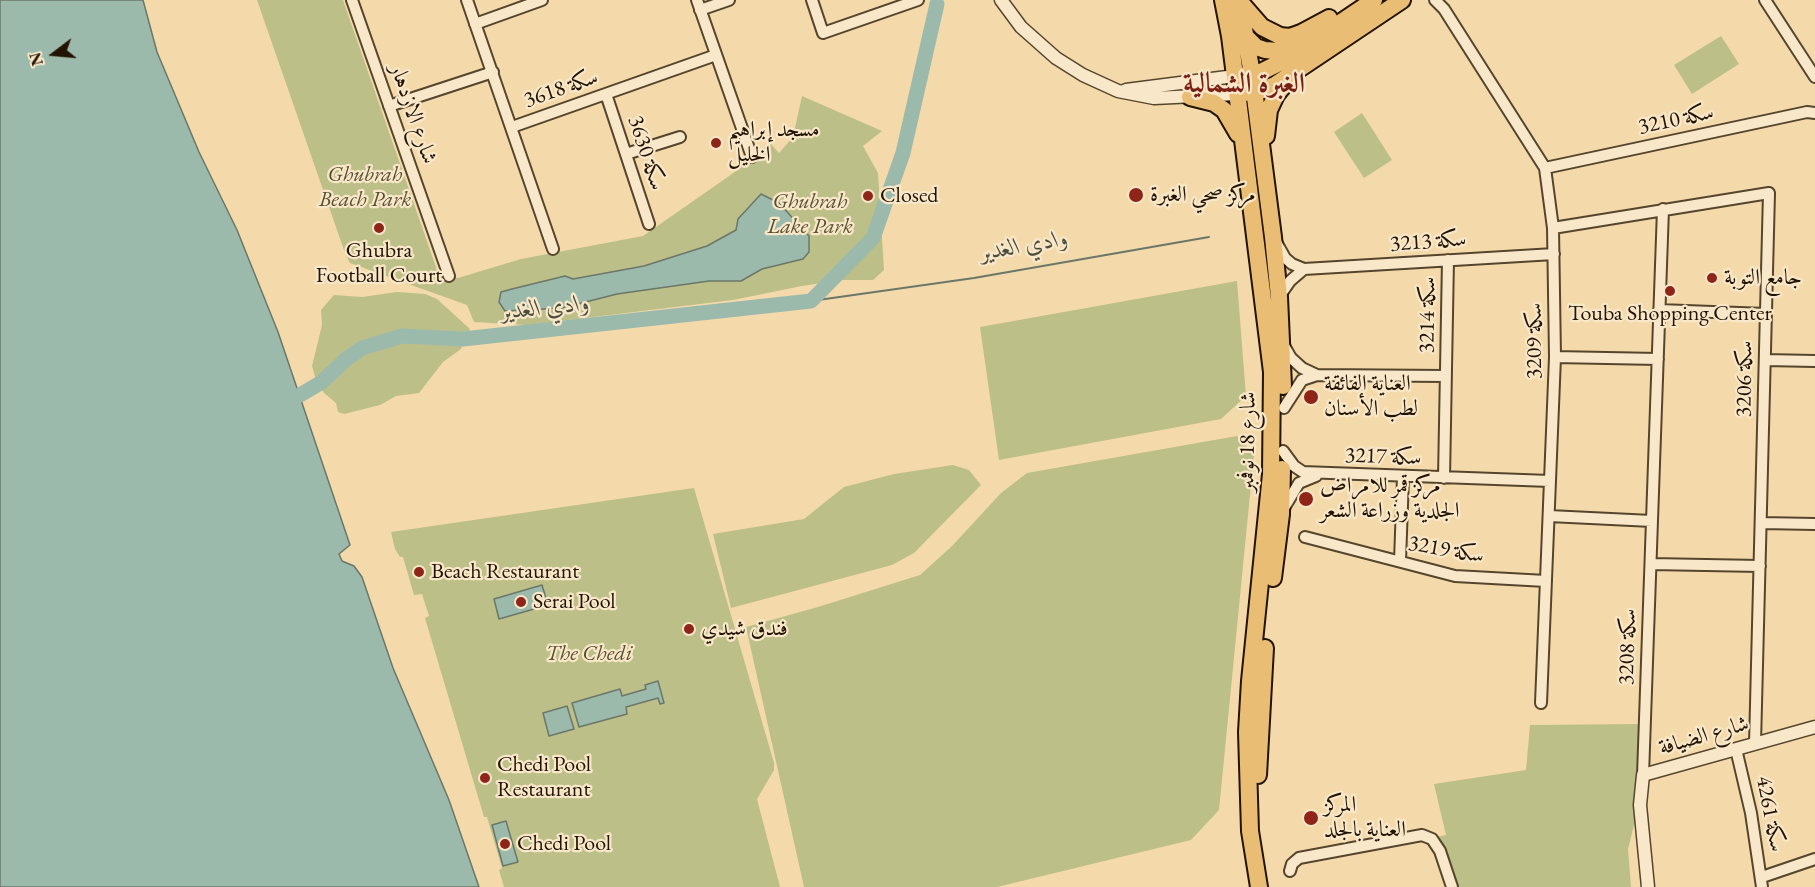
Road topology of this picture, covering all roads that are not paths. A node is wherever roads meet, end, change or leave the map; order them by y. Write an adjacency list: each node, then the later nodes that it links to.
1 (352, 0): 31 (street, شارع الازدهار)
2 (467, 0): 19 (street, سكة 3618)
3 (542, 0): 19 (street)
4 (729, 0): 16 (street)
5 (812, 0): 18 (street)
6 (882, 0): 18 (street)
7 (918, 0): 18 (street)
8 (1001, 0): 27 (street)
9 (1223, 0): 25 (main road, شارع 18 نوفمبر)
10 (1239, 0): 11 (main road); 20 (main road, شارع 18 نوفمبر)
11 (1358, 0)
12 (1374, 0): 21 (main road)
13 (1402, 0): 23 (main road)
14 (1435, 0): 17 (street, سكة 3209)
15 (1765, 0): 26 (street)
16 (699, 5): 22 (street)
17 (1442, 5): 38 (street, سكة 3209)
18 (885, 11)
19 (476, 24): 24 (street, سكة 3618)
20 (1246, 37): 21 (main road); 25 (main road, شارع 18 نوفمبر)
21 (1313, 40): 25 (main road)
22 (716, 55): 29 (street, سكة 3618); 37 (street)
23 (1298, 71): 28 (main road); 39 (main road)
24 (493, 72): 31 (street); 33 (street, سكة 3618)
25 (1243, 75): 27 (street); 28 (main road, شارع 18 نوفمبر)
26 (1815, 77)
27 (1118, 91): 30 (street)
28 (1246, 93): 30 (street); 35 (main road, شارع 18 نوفمبر); 39 (main road, شارع 18 نوفمبر)
29 (606, 94): 33 (street, سكة 3618); 36 (street, سكة 3630)
30 (1190, 97): 35 (main road)
31 (389, 106): 48 (street, شارع الازدهار)
32 (1815, 113): 38 (street, سكة 3210)
33 (512, 127): 44 (street)
34 (680, 137): 36 (street)
35 (1244, 147): 83 (main road, شارع 18 نوفمبر)
36 (626, 154): 41 (street, سكة 3630)
37 (752, 157)
38 (1545, 168): 42 (street, سكة 3209)
39 (1263, 169): 43 (main road, شارع 18 نوفمبر)
40 (1663, 209): 42 (street); 50 (street, سكة 3208); 51 (street, سكة 3206)
41 (649, 224)
42 (1553, 228): 45 (street, سكة 3209)
43 (1273, 237): 47 (street); 49 (main road, شارع 18 نوفمبر)
44 (553, 249)
45 (1554, 254): 46 (street, سكة 3213); 53 (street, سكة 3209)
46 (1448, 260): 47 (street, سكة 3213); 58 (street, سكة 3214)
47 (1304, 269): 49 (street)
48 (449, 276)
49 (1279, 297): 52 (main road, شارع 18 نوفمبر)
50 (1659, 310): 51 (street); 54 (street, سكة 3208)
51 (1766, 314): 55 (street, سكة 3206)
52 (1282, 341): 57 (street); 59 (main road, شارع 18 نوفمبر)
53 (1555, 357): 54 (street); 64 (street, سكة 3209)
54 (1658, 359): 67 (street, سكة 3208)
55 (1765, 360): 56 (street); 68 (street, سكة 3206)
56 (1815, 361)
57 (1317, 375): 58 (street); 59 (street)
58 (1446, 376): 63 (street, سكة 3214)
59 (1284, 408): 60 (main road, شارع 18 نوفمبر)
60 (1283, 451): 61 (street, سكة 3217); 65 (main road, شارع 18 نوفمبر)
61 (1322, 474): 62 (street, سكة 3217); 65 (street, سكة 3217)
62 (1403, 477): 63 (street, سكة 3217); 71 (street)
63 (1444, 478): 64 (street, سكة 3217)
64 (1550, 481): 66 (street, سكة 3209)
65 (1281, 514): 84 (main road, شارع 18 نوفمبر)
66 (1549, 516): 67 (street); 74 (street, سكة 3209)
67 (1652, 521): 72 (street, سكة 3208)
68 (1761, 523): 69 (street); 73 (street, سكة 3206)
69 (1815, 524)
70 (1305, 537): 71 (street, سكة 3219)
71 (1400, 561): 74 (street, سكة 3219)
72 (1651, 564): 73 (street); 79 (street, سكة 3208)
73 (1760, 566): 77 (street, سكة 3206)
74 (1546, 580): 75 (street, سكة 3209)
75 (1541, 703)
76 (1815, 727): 77 (street, شارع الضيافة)
77 (1755, 744): 78 (street, شارع الضيافة)
78 (1736, 749): 79 (street, شارع الضيافة); 82 (street, سكة 4261)
79 (1643, 775): 86 (street, شارع الضيافة)
80 (1815, 859): 82 (street)
81 (1290, 871): 85 (street)
82 (1762, 882)
83 (1259, 887)
84 (1270, 887)
85 (1452, 887)
86 (1648, 887)

